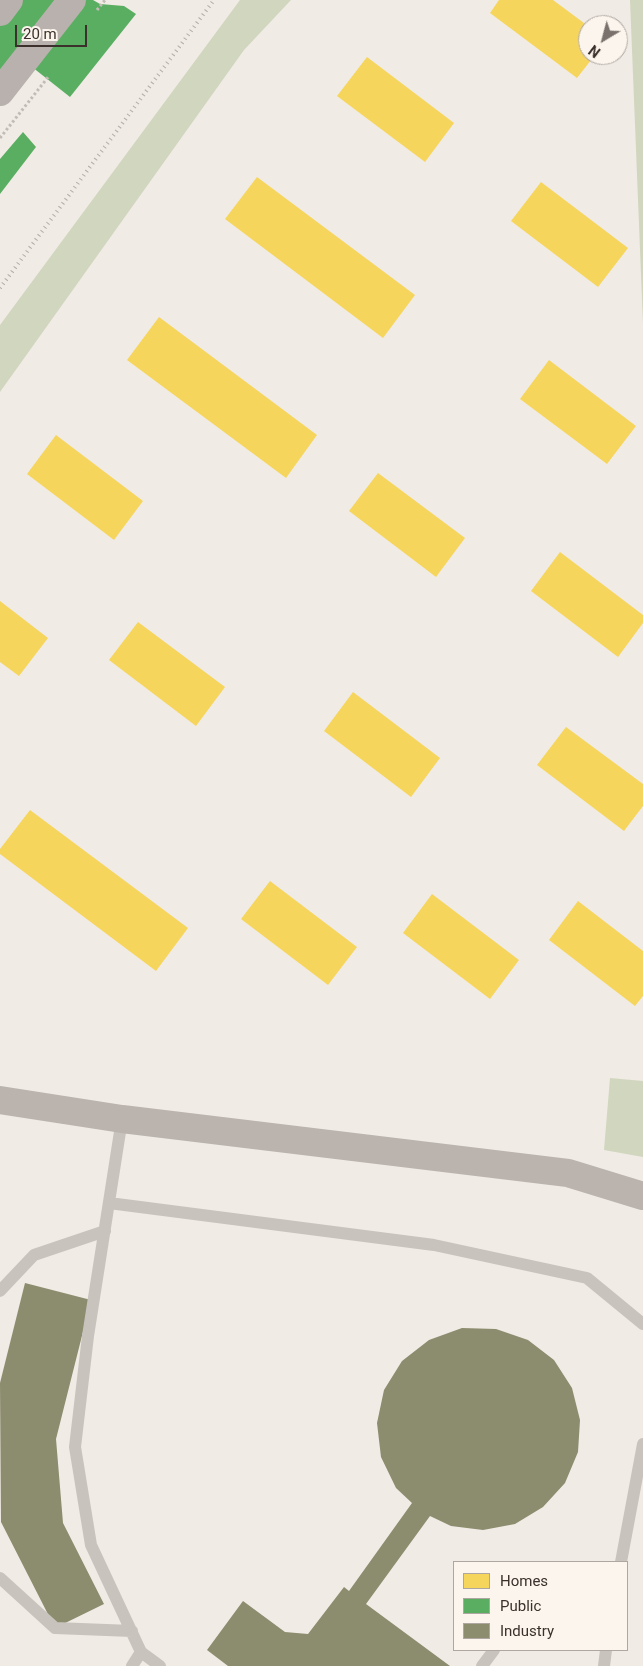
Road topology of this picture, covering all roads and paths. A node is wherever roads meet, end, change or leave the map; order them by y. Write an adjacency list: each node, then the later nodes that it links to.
1 (9, 0): 3 (main road)
2 (72, 0): 4 (main road)
3 (0, 12)
4 (0, 92)
5 (0, 1100): 6 (main road)
6 (122, 1120): 7 (main road); 8 (lane)
7 (643, 1196)
8 (110, 1203): 9 (lane); 11 (lane)
9 (105, 1231): 10 (lane); 15 (lane)
10 (0, 1291)
11 (643, 1324)
12 (643, 1444): 13 (lane)
13 (621, 1561)
14 (0, 1578): 15 (lane)
15 (132, 1631): 18 (lane)
16 (493, 1651): 21 (lane)
17 (606, 1651): 22 (lane)
18 (141, 1652): 19 (lane); 20 (lane)
19 (132, 1666)
20 (160, 1666)
21 (482, 1666)
22 (604, 1666)

